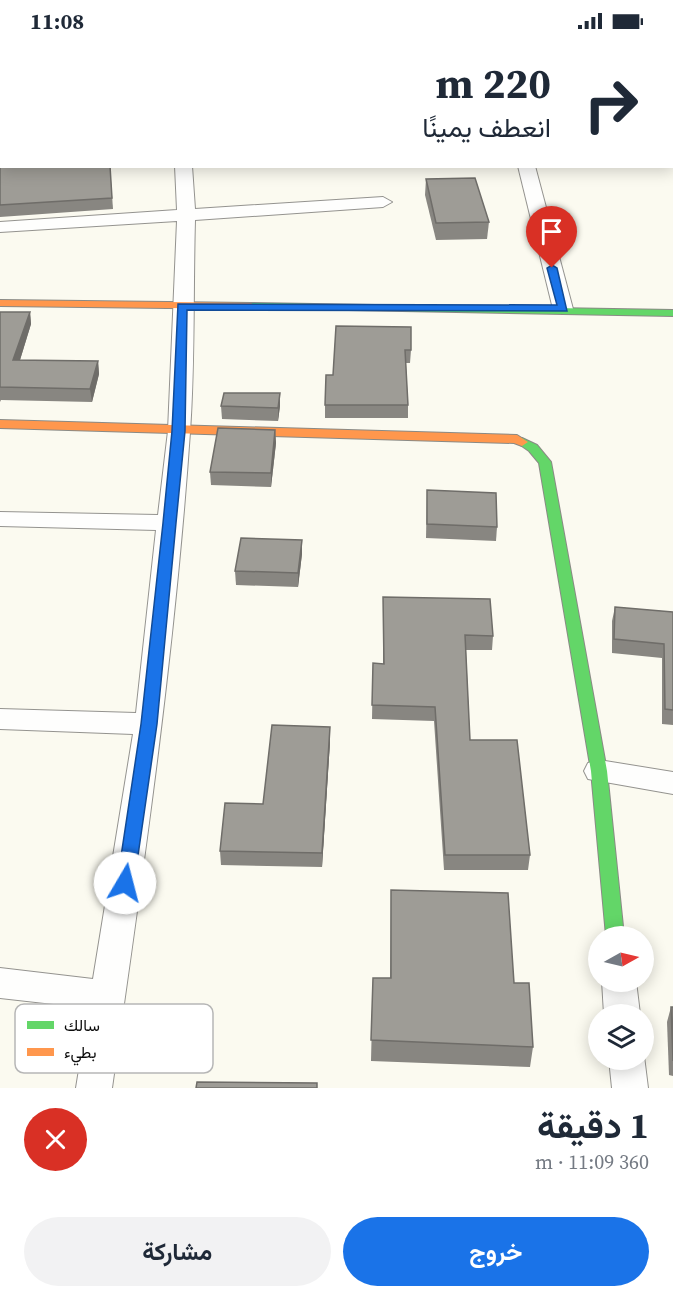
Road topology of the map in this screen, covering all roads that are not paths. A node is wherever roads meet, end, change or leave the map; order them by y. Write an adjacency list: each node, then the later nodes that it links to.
1 (183, 168): 4 (street)
2 (527, 168): 8 (street)
3 (383, 202): 4 (street)
4 (186, 215): 5 (street); 7 (street)
5 (0, 227)
6 (0, 303): 7 (street)
7 (182, 307): 8 (street); 11 (street)
8 (563, 309): 9 (street)
9 (673, 313)
10 (0, 424): 11 (street)
11 (178, 431): 13 (street); 16 (street)
12 (0, 519): 13 (street)
13 (170, 523): 15 (street)
14 (0, 719): 15 (street)
15 (149, 724): 20 (street)
16 (598, 771): 17 (street); 18 (street)
17 (673, 783)
18 (614, 926)
19 (0, 983): 20 (street)
20 (109, 996): 21 (street)
21 (108, 1004)
22 (628, 1070): 25 (street)
23 (96, 1073): 24 (street)
24 (94, 1088)
25 (630, 1088)

